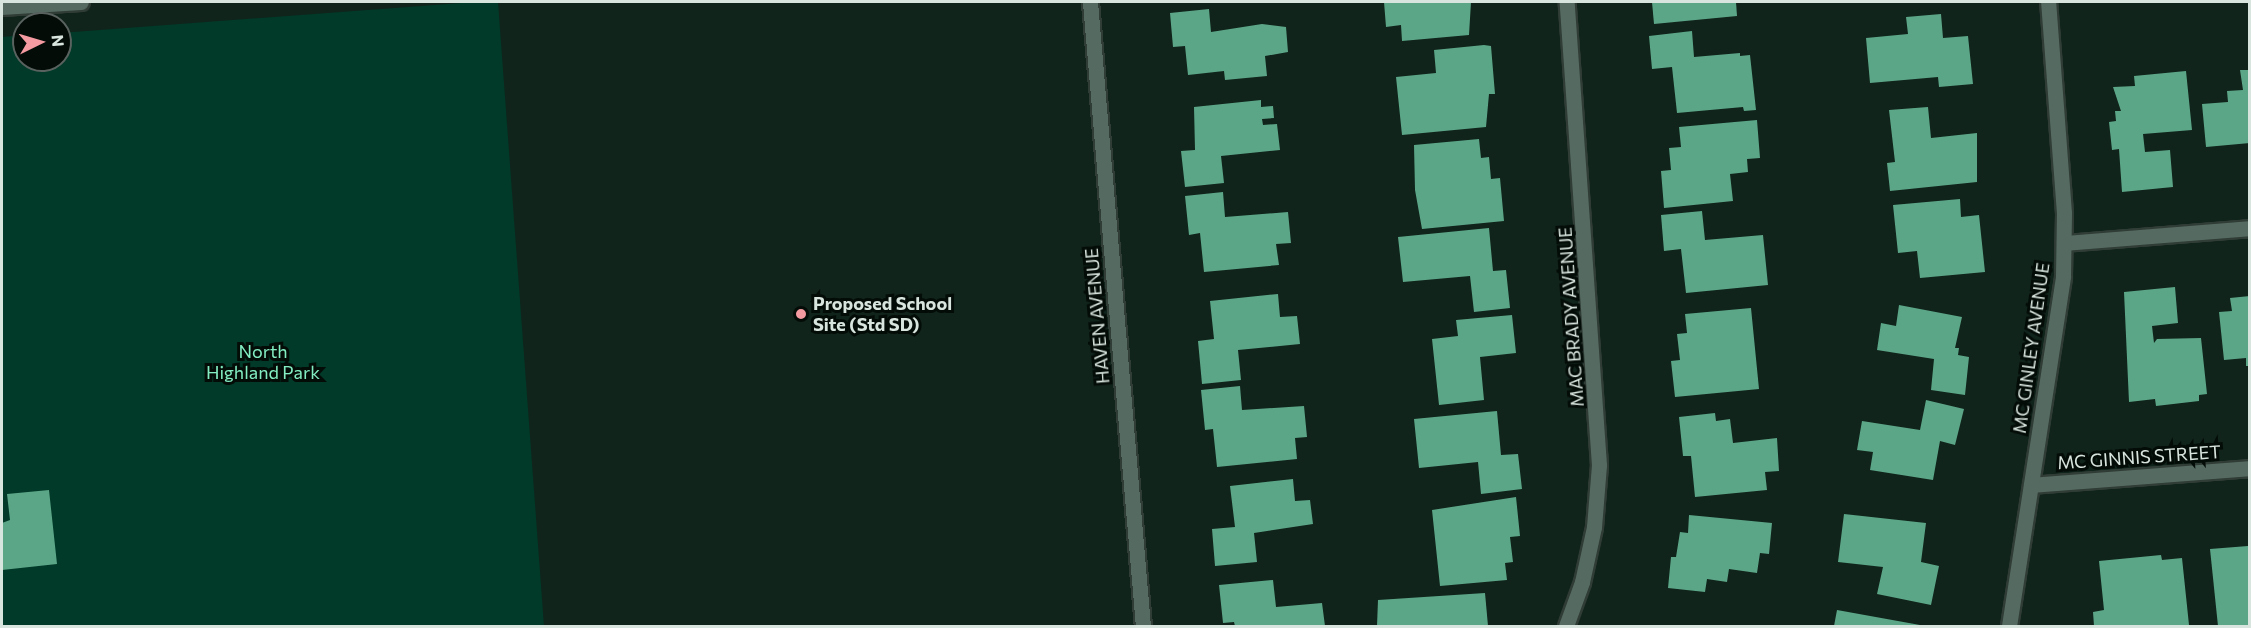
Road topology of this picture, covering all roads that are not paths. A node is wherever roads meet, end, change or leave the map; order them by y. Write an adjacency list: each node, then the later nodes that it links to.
1 (81, 2): 6 (street)
2 (1090, 2): 11 (street, HAVEN AVENUE)
3 (1567, 2): 12 (street, MAC BRADY AVENUE)
4 (2048, 2): 5 (street); 8 (street, MC GINLEY AVENUE)
5 (2056, 2)
6 (2, 7)
7 (2250, 228): 8 (street)
8 (2064, 243): 10 (street, MC GINLEY AVENUE)
9 (2250, 468): 10 (street, MC GINNIS STREET)
10 (2031, 484): 13 (street, MC GINLEY AVENUE)
11 (1143, 627)
12 (1566, 627)
13 (2009, 627)

